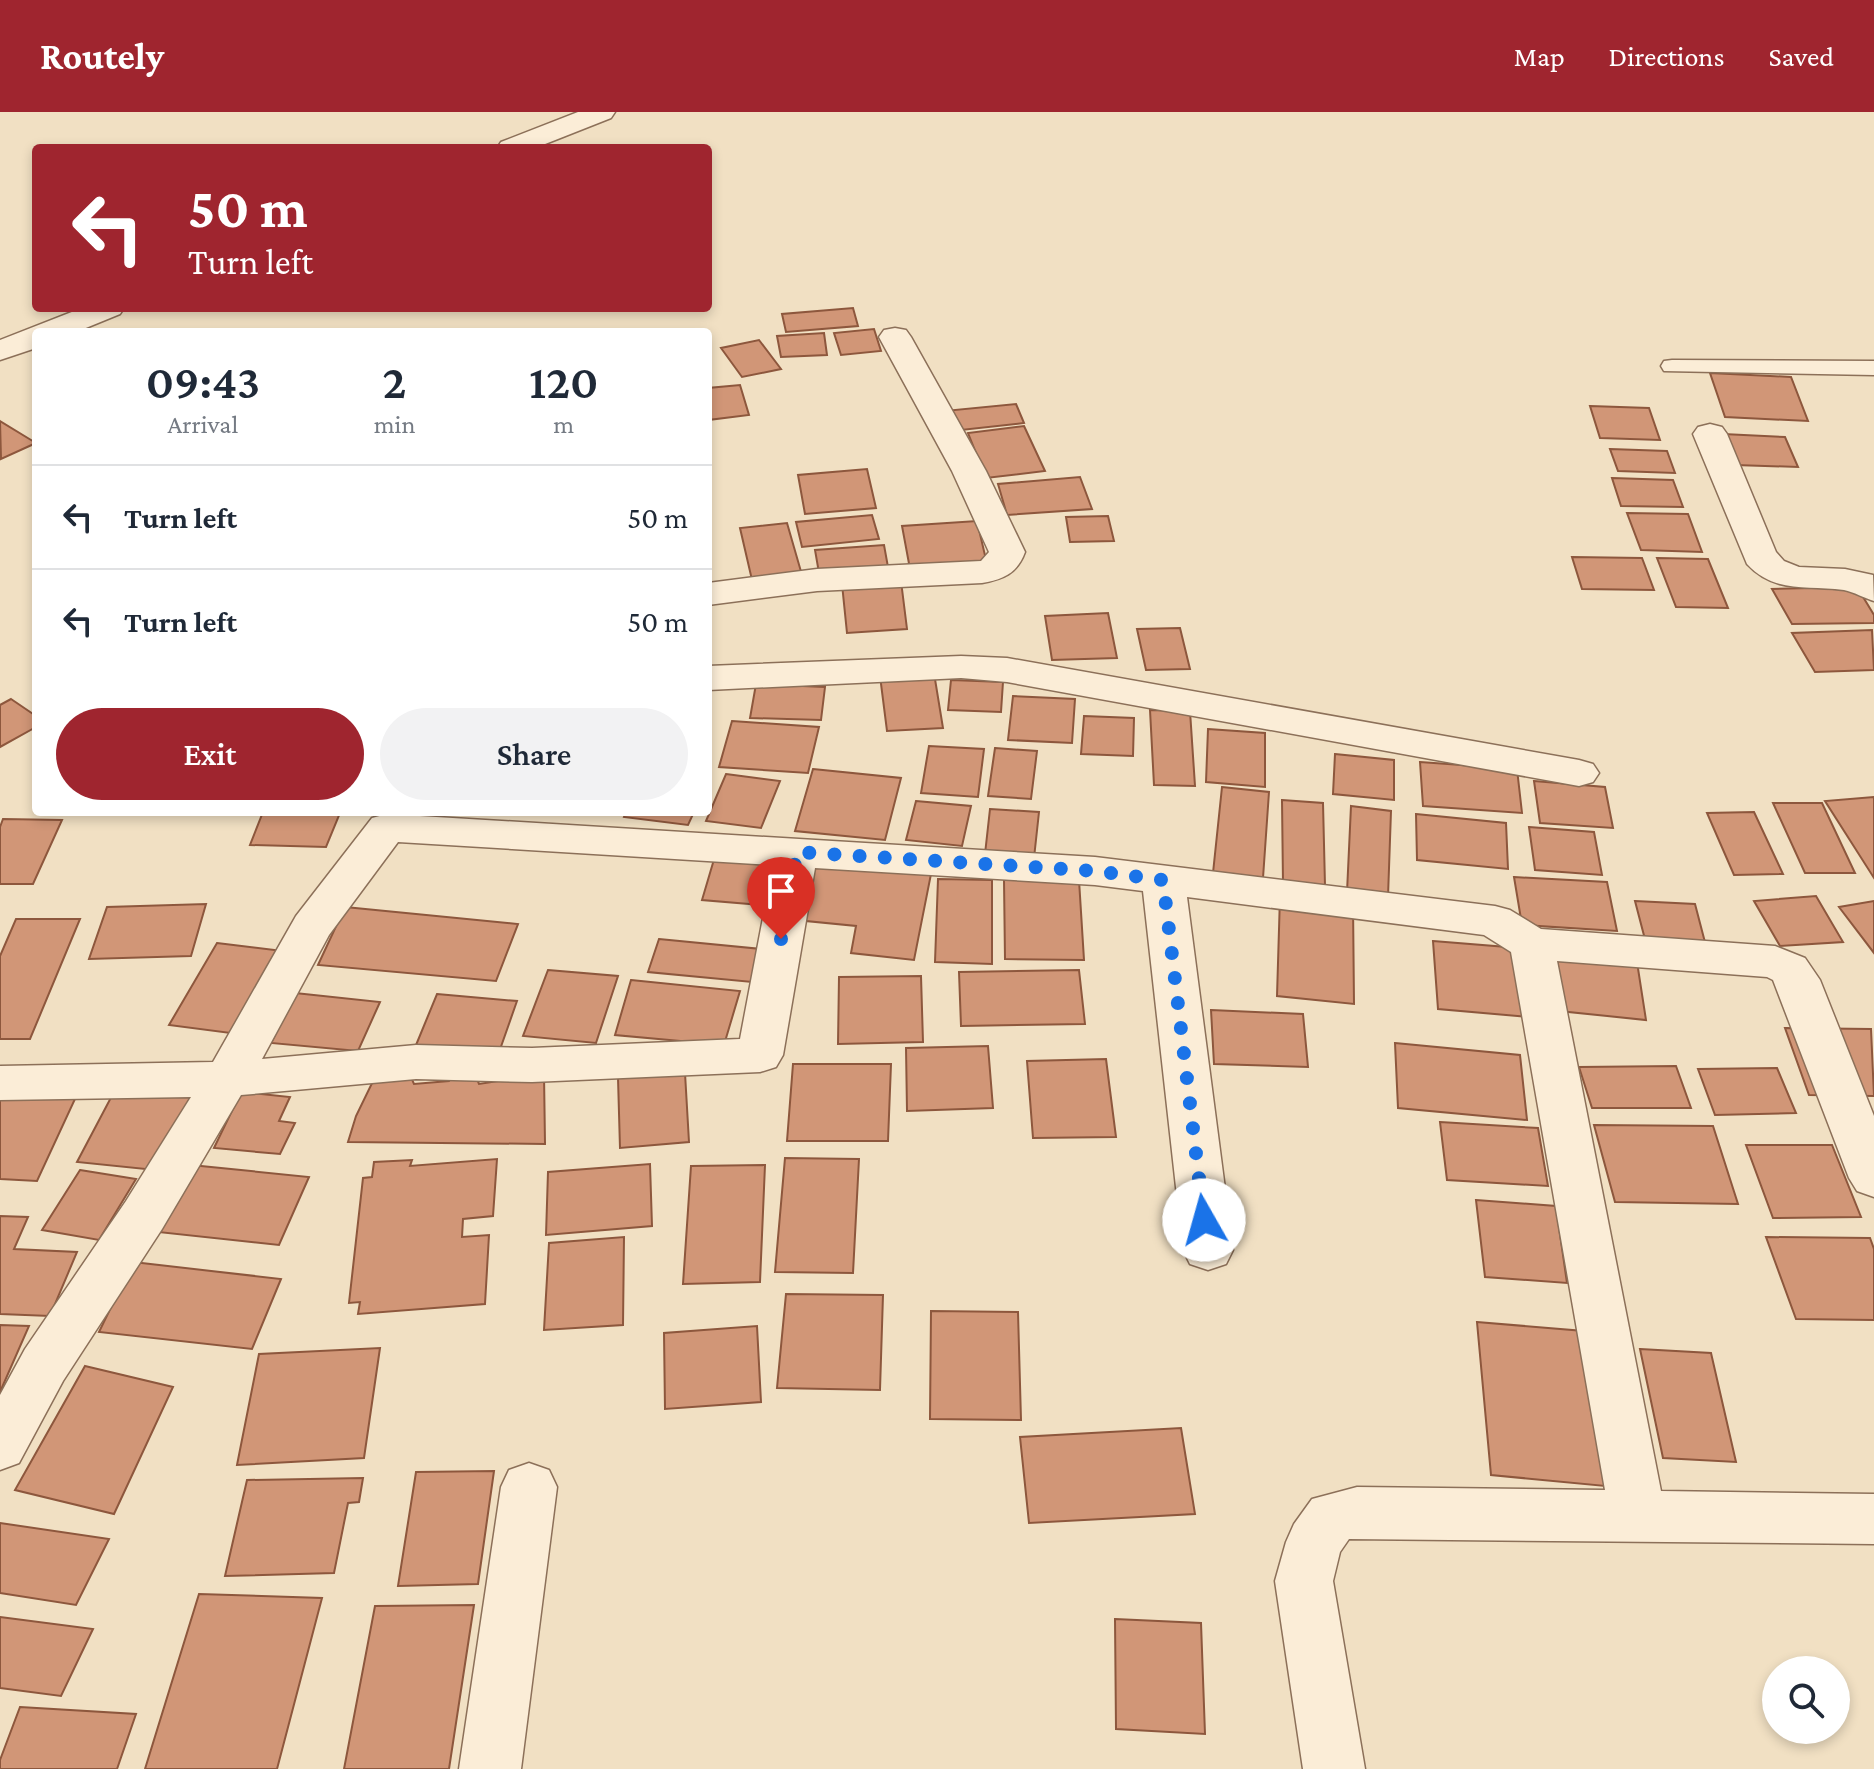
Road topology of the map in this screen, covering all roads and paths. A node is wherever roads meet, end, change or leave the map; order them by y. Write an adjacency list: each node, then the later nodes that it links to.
1 (602, 112): 2 (street)
2 (521, 144)
3 (99, 312): 4 (street)
4 (58, 328)
5 (895, 337): 12 (street)
6 (32, 339): 7 (street)
7 (0, 351)
8 (1672, 366): 9 (lane)
9 (1874, 368)
10 (1710, 434): 11 (street)
11 (1874, 590)
12 (712, 593)
13 (712, 678): 14 (street)
14 (1579, 773)
15 (391, 820): 16 (street); 19 (street)
16 (797, 852): 17 (street); 19 (street)
17 (1163, 880): 18 (street); 22 (street)
18 (1532, 944): 21 (street); 25 (street)
19 (227, 1079): 20 (street); 23 (street)
20 (0, 1083)
21 (1874, 1178)
22 (1208, 1250)
23 (0, 1446)
24 (529, 1487): 27 (street)
25 (1638, 1516): 26 (street); 28 (street)
26 (1874, 1519)
27 (490, 1769)
28 (1334, 1769)

